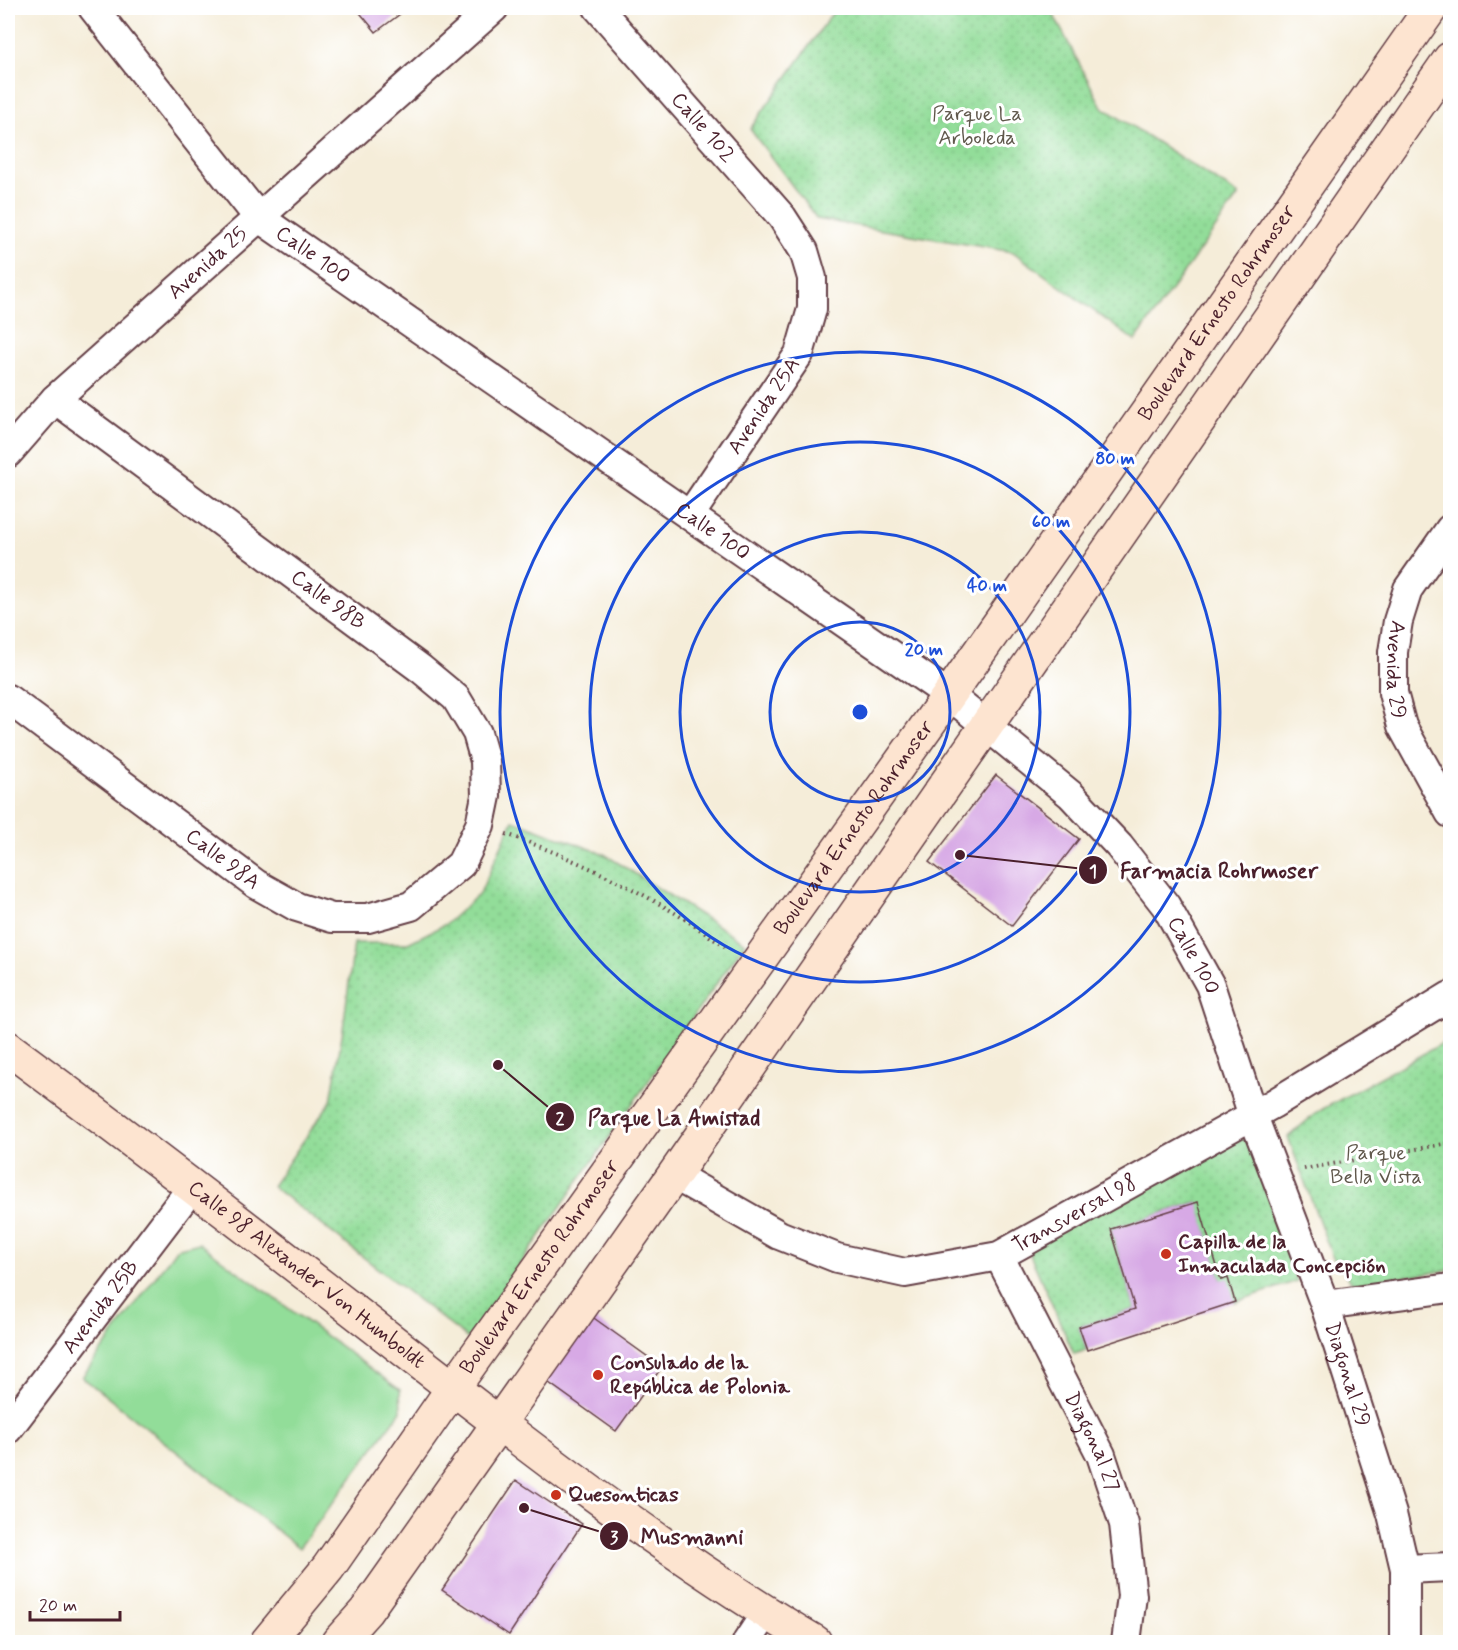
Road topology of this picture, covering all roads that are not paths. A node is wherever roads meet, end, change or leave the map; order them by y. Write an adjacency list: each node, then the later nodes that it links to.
1 (93, 8): 6 (street, Calle 100)
2 (494, 8): 6 (street, Avenida 25)
3 (598, 8): 7 (street, Calle 102)
4 (1431, 8): 12 (main road, Boulevard Ernesto Rohrmoser)
5 (1450, 59): 14 (main road)
6 (258, 218): 8 (street, Avenida 25); 10 (street, Calle 100)
7 (804, 251): 10 (street, Avenida 25A)
8 (55, 399): 9 (street, Avenida 25); 16 (street, Calle 98B)
9 (8, 453)
10 (690, 515): 12 (street, Calle 100)
11 (1450, 529): 15 (street, Avenida 29)
12 (949, 695): 14 (street, Calle 100); 25 (main road, Boulevard Ernesto Rohrmoser)
13 (8, 699): 16 (street, Calle 98A)
14 (988, 726): 19 (street, Calle 100); 20 (main road)
15 (1450, 813)
16 (461, 864)
17 (1450, 996): 19 (street, Transversal 98)
18 (8, 1048): 21 (main road, Calle 98 Alexander Von Humboldt)
19 (1253, 1116): 22 (street, Transversal 98); 24 (street, Diagonal 29)
20 (674, 1175): 22 (street, Transversal 98); 26 (main road)
21 (193, 1186): 25 (main road, Calle 98 Alexander Von Humboldt); 27 (street, Avenida 25B)
22 (999, 1256): 35 (street, Diagonal 27)
23 (1450, 1288): 24 (street)
24 (1325, 1305): 29 (street, Diagonal 29)
25 (453, 1388): 26 (main road, Calle 98 Alexander Von Humboldt); 31 (main road, Boulevard Ernesto Rohrmoser)
26 (499, 1423): 30 (main road, Calle 98 Alexander Von Humboldt); 32 (main road)
27 (8, 1429)
28 (1450, 1567): 29 (street)
29 (1405, 1569): 36 (street, Diagonal 29)
30 (766, 1613): 33 (street); 34 (main road, Calle 98 Alexander Von Humboldt)
31 (267, 1642)
32 (338, 1642)
33 (747, 1642)
34 (815, 1642)
35 (1126, 1642)
36 (1405, 1642)

